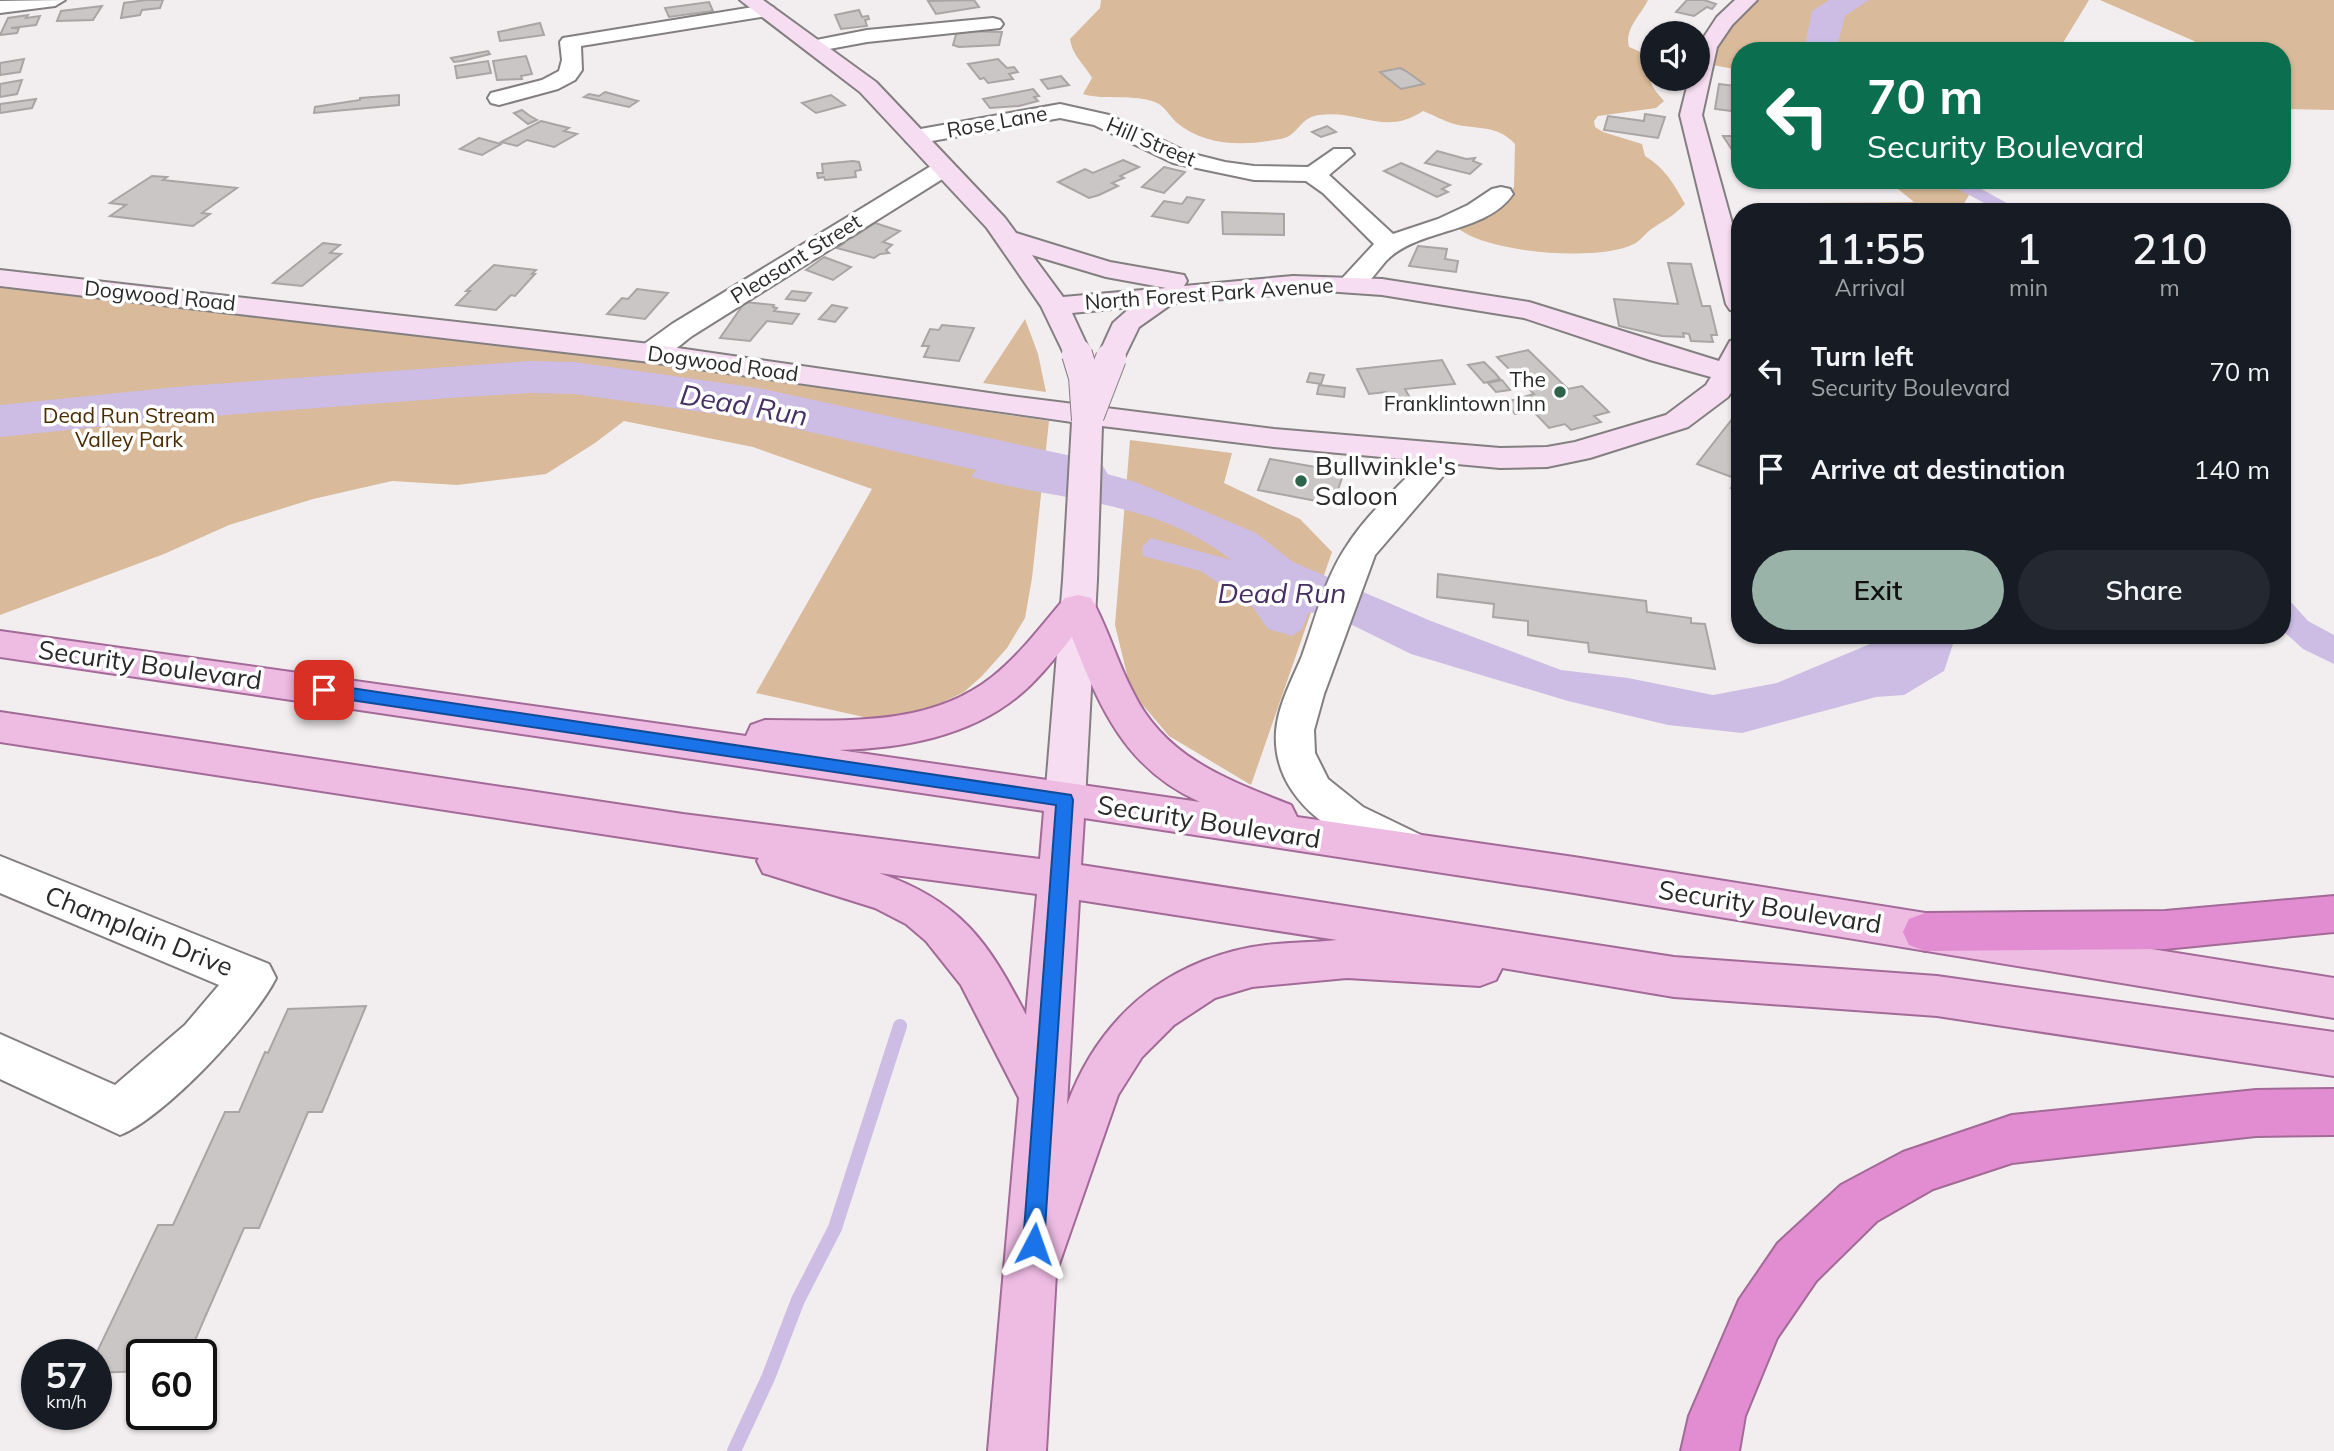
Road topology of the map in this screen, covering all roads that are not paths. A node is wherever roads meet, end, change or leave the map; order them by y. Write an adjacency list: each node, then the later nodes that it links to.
1 (55, 0): 4 (street)
2 (1747, 0): 16 (street)
3 (758, 6): 6 (street, North Forest Park Avenue); 7 (street)
4 (0, 7)
5 (993, 24): 6 (street)
6 (813, 46): 9 (street, North Forest Park Avenue)
7 (499, 98)
8 (1080, 113): 9 (street, Rose Lane); 12 (street, Hill Street)
9 (915, 137): 11 (street, North Forest Park Avenue)
10 (1342, 154): 12 (street)
11 (944, 168): 14 (street, North Forest Park Avenue); 22 (street, Pleasant Street)
12 (1312, 174): 15 (street)
13 (1501, 194): 15 (street)
14 (1008, 239): 19 (street); 21 (street, North Forest Park Avenue)
15 (1388, 244): 18 (street)
16 (1731, 269)
17 (0, 278): 22 (street, Dogwood Road)
18 (1350, 285): 19 (street, North Forest Park Avenue); 23 (street, North Forest Park Avenue)
19 (1228, 288): 20 (street, North Forest Park Avenue)
20 (1167, 295): 21 (street, North Forest Park Avenue); 25 (street, bridge)
21 (1055, 306): 25 (street, North Forest Park Avenue, bridge)
22 (650, 353): 26 (street, Dogwood Road)
23 (1731, 360)
24 (1731, 365): 26 (street, Dogwood Road)
25 (1087, 420): 27 (street, North Forest Park Avenue)
26 (1446, 454): 34 (street)
27 (1079, 594): 30 (main road); 31 (street, North Forest Park Avenue); 33 (main road)
28 (0, 644): 30 (main road, Security Boulevard)
29 (0, 727): 32 (main road)
30 (647, 736): 31 (main road, Security Boulevard)
31 (1065, 800): 33 (main road, Security Boulevard); 36 (main road)
32 (683, 831): 36 (main road); 43 (main road)
33 (1331, 840): 34 (main road, Security Boulevard)
34 (1418, 853): 38 (main road, Security Boulevard)
35 (0, 874): 42 (street, Champlain Drive)
36 (1059, 879): 39 (main road); 43 (main road)
37 (2334, 914): 38 (highway)
38 (1925, 932): 40 (main road, Security Boulevard)
39 (1674, 977): 41 (main road); 45 (main road)
40 (2334, 998)
41 (2334, 1054)
42 (0, 1056)
43 (1044, 1098): 45 (main road)
44 (2334, 1112): 47 (highway)
45 (1032, 1269): 46 (main road)
46 (1017, 1451)
47 (1710, 1451)

